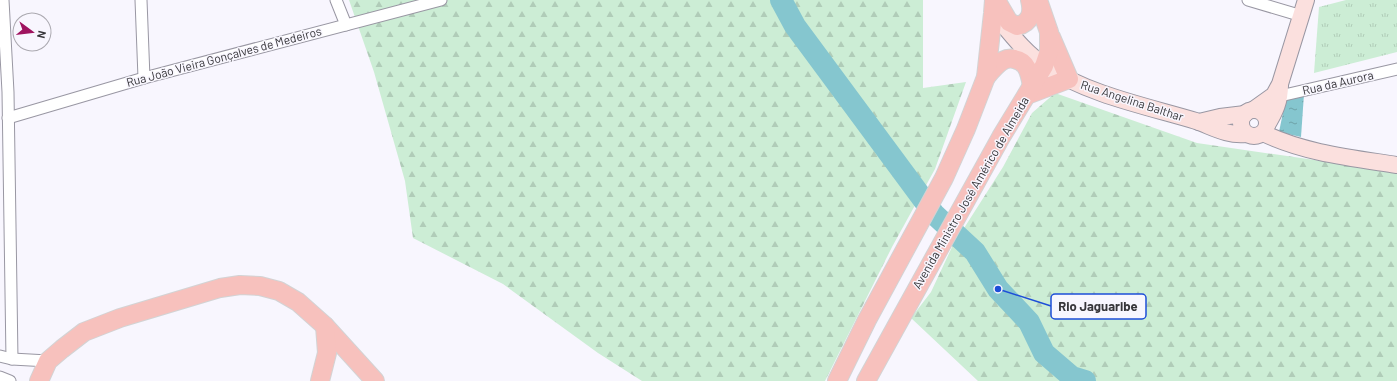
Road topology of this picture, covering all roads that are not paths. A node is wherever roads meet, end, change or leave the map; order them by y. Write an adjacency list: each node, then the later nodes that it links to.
1 (3, 0): 14 (street)
2 (141, 0): 18 (street)
3 (336, 0): 11 (street)
4 (441, 0): 11 (street, Rua João Vieira Gonçalves de Medeiros)
5 (1030, 0): 9 (main road)
6 (1038, 0): 12 (main road, Avenida Ministro José Américo de Almeida)
7 (1248, 0): 10 (street)
8 (1306, 0): 10 (street)
9 (994, 4): 15 (street, Rua Angelina Balthar); 17 (main road)
10 (1302, 16): 21 (street)
11 (346, 25): 18 (street, Rua João Vieira Gonçalves de Medeiros)
12 (1049, 32): 15 (main road, Avenida Ministro José Américo de Almeida); 19 (main road)
13 (0, 47): 14 (street)
14 (7, 57): 23 (street)
15 (1044, 66): 19 (street, Rua Angelina Balthar); 20 (main road, Avenida Ministro José Américo de Almeida)
16 (1397, 69): 21 (street, Rua da Aurora)
17 (986, 77): 20 (main road); 37 (main road)
18 (144, 78): 23 (street, Rua João Vieira Gonçalves de Medeiros)
19 (1069, 79): 20 (main road); 24 (street, Rua Angelina Balthar)
20 (1030, 90): 38 (main road, Avenida Ministro José Américo de Almeida)
21 (1278, 92): 22 (street); 25 (street)
22 (1249, 112): 24 (street); 25 (street); 26 (street)
23 (8, 118): 30 (street)
24 (1199, 122): 26 (street, Rua Angelina Balthar)
25 (1265, 129): 26 (street); 27 (street)
26 (1246, 134)
27 (1397, 165)
28 (325, 326): 31 (main road); 35 (main road); 36 (main road)
29 (0, 356): 30 (street)
30 (12, 359): 31 (street)
31 (48, 361): 34 (main road)
32 (0, 377): 33 (street)
33 (10, 381)
34 (39, 381)
35 (320, 381)
36 (374, 381)
37 (837, 381)
38 (866, 381)

